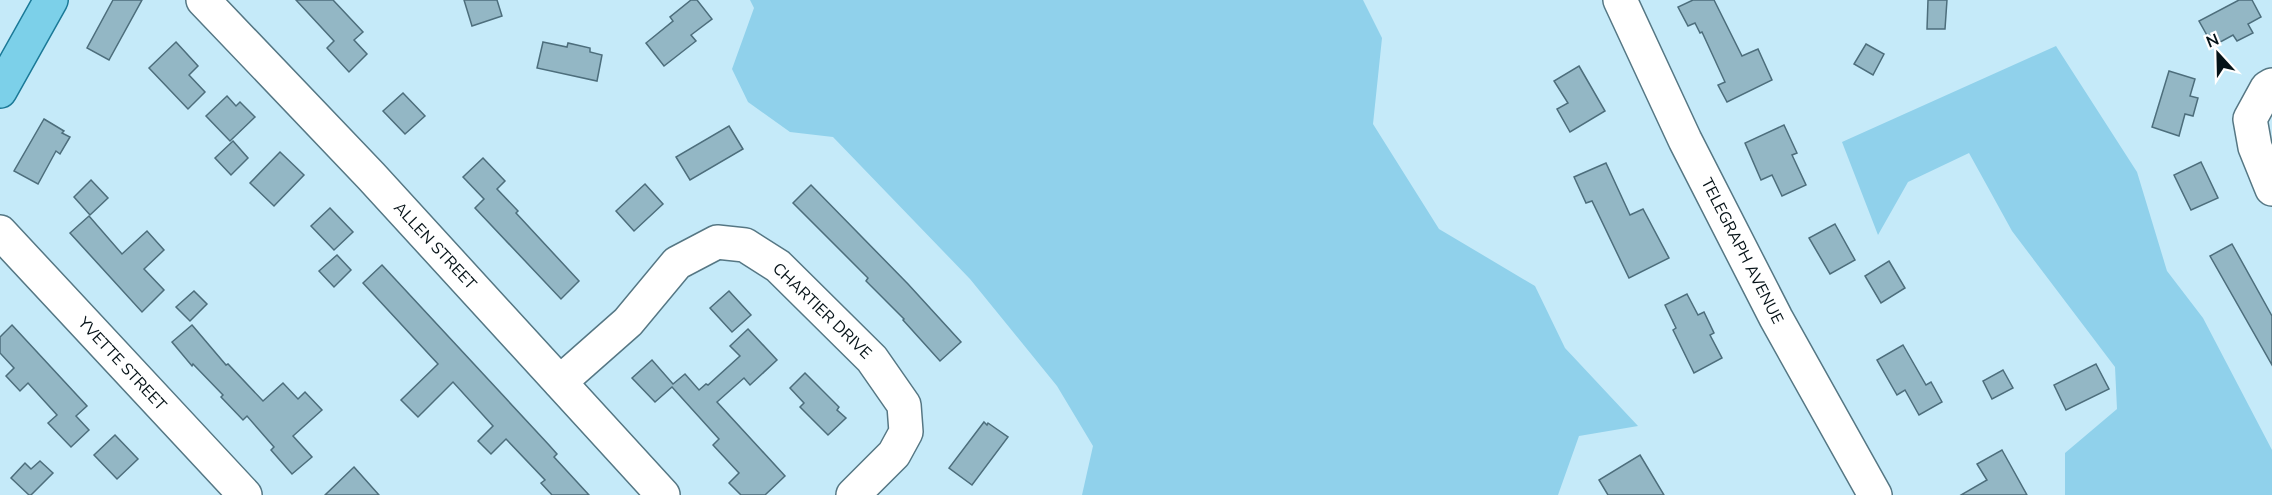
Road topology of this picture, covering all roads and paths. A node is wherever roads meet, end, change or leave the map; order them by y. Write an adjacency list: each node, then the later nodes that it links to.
1 (51, 0): 5 (main road)
2 (203, 0): 8 (street, ALLEN STREET)
3 (1620, 0): 12 (street, TELEGRAPH AVENUE)
4 (2272, 85): 6 (street)
5 (0, 91)
6 (2272, 189)
7 (0, 232): 9 (street, YVETTE STREET)
8 (560, 382): 10 (street, ALLEN STREET); 11 (street, CHARTIER DRIVE)
9 (245, 495)
10 (663, 495)
11 (853, 495)
12 (1875, 495)

